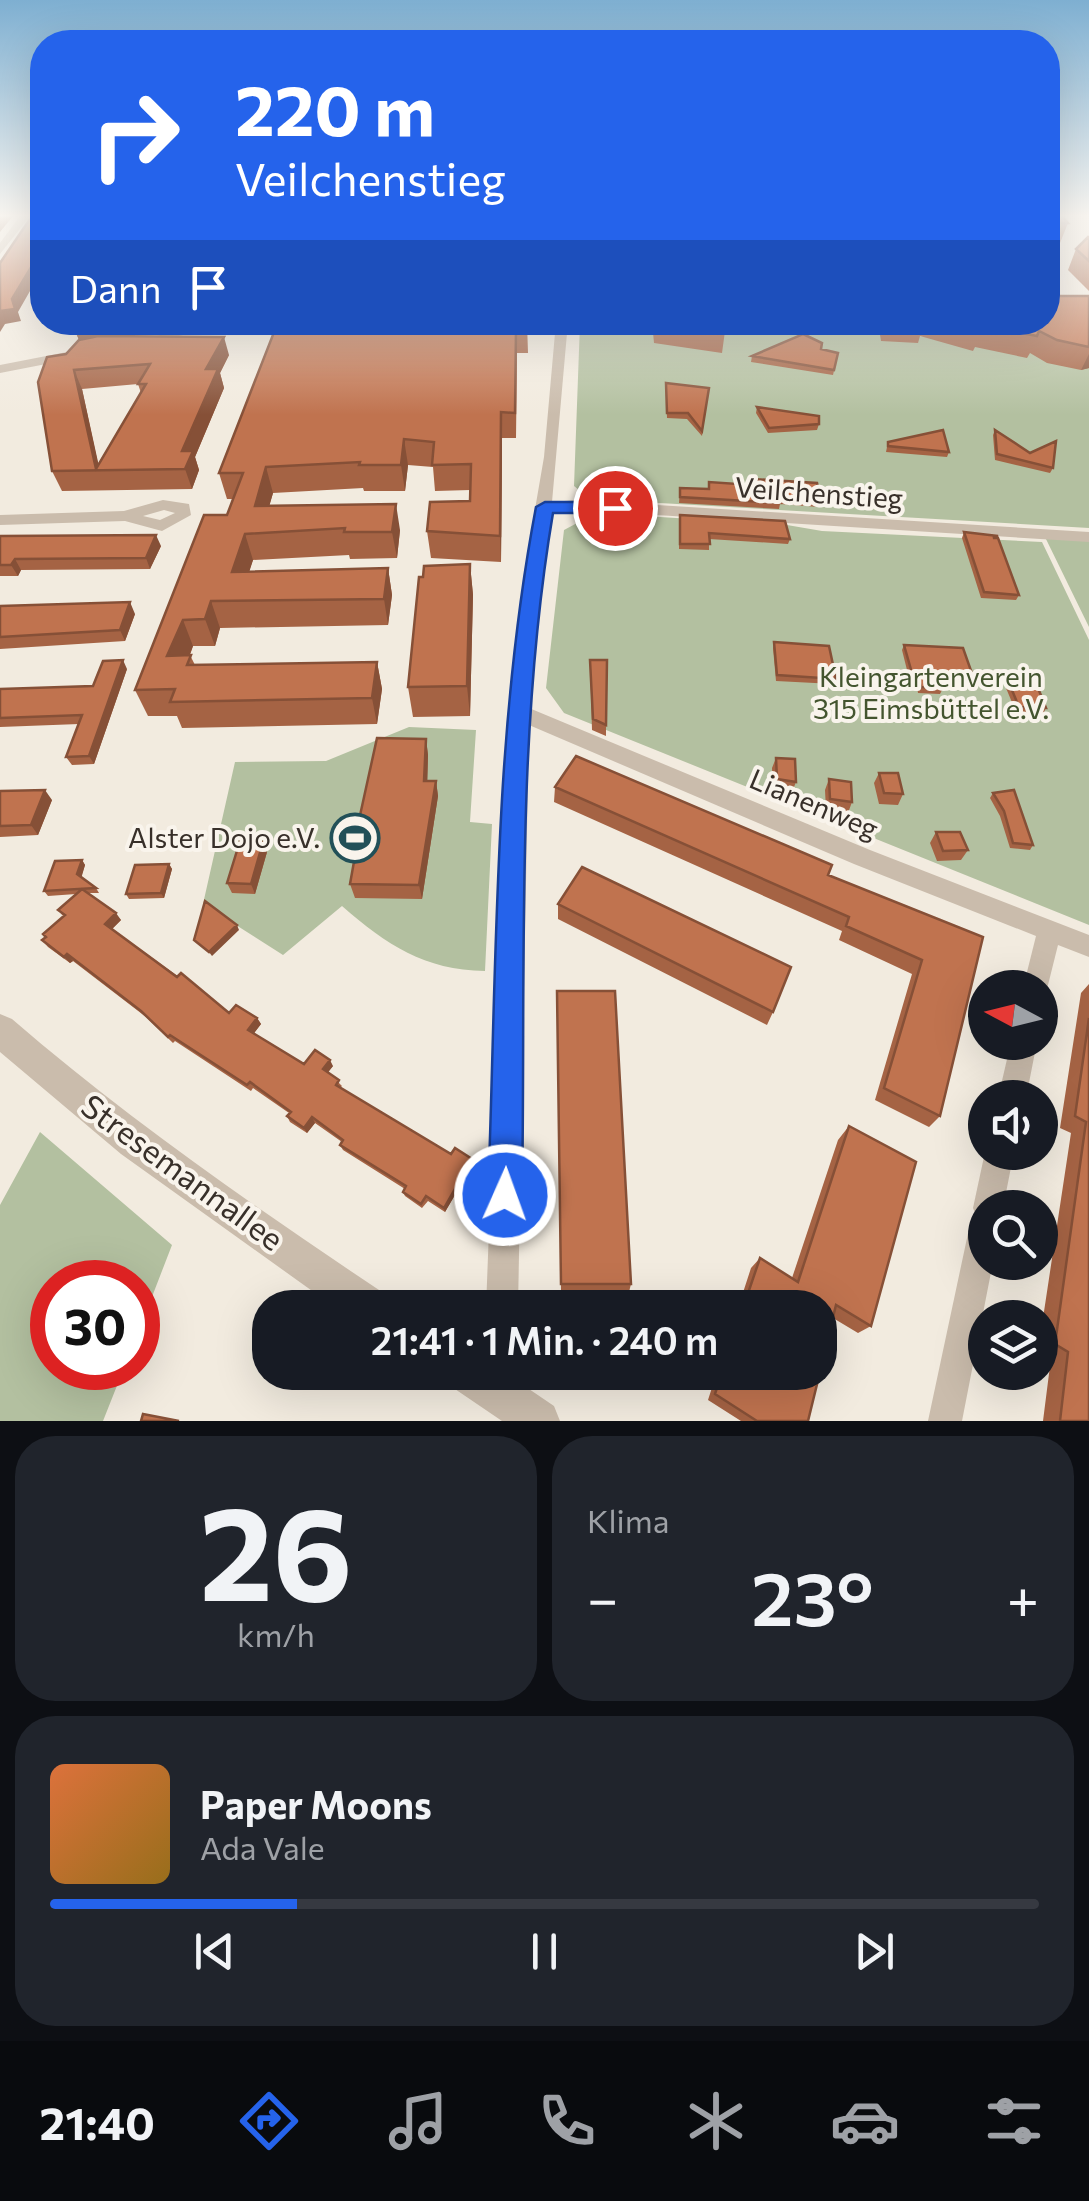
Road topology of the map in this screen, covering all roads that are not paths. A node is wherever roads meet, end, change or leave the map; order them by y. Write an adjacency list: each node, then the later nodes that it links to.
1 (169, 335): 3 (street)
2 (561, 335): 6 (street)
3 (122, 345)
4 (91, 351): 5 (street)
5 (0, 368)
6 (545, 507): 9 (street, Veilchenstieg); 10 (street)
7 (125, 516): 8 (street)
8 (0, 520)
9 (1089, 537)
10 (518, 712): 11 (street, Lianenweg); 17 (street)
11 (1049, 931): 12 (street, Lianenweg); 13 (street)
12 (1089, 946)
13 (1040, 970)
14 (0, 1030): 16 (street, Stresemannallee)
15 (974, 1280): 20 (street)
16 (346, 1290)
17 (502, 1290)
18 (501, 1390): 19 (street)
19 (539, 1421)
20 (945, 1421)

